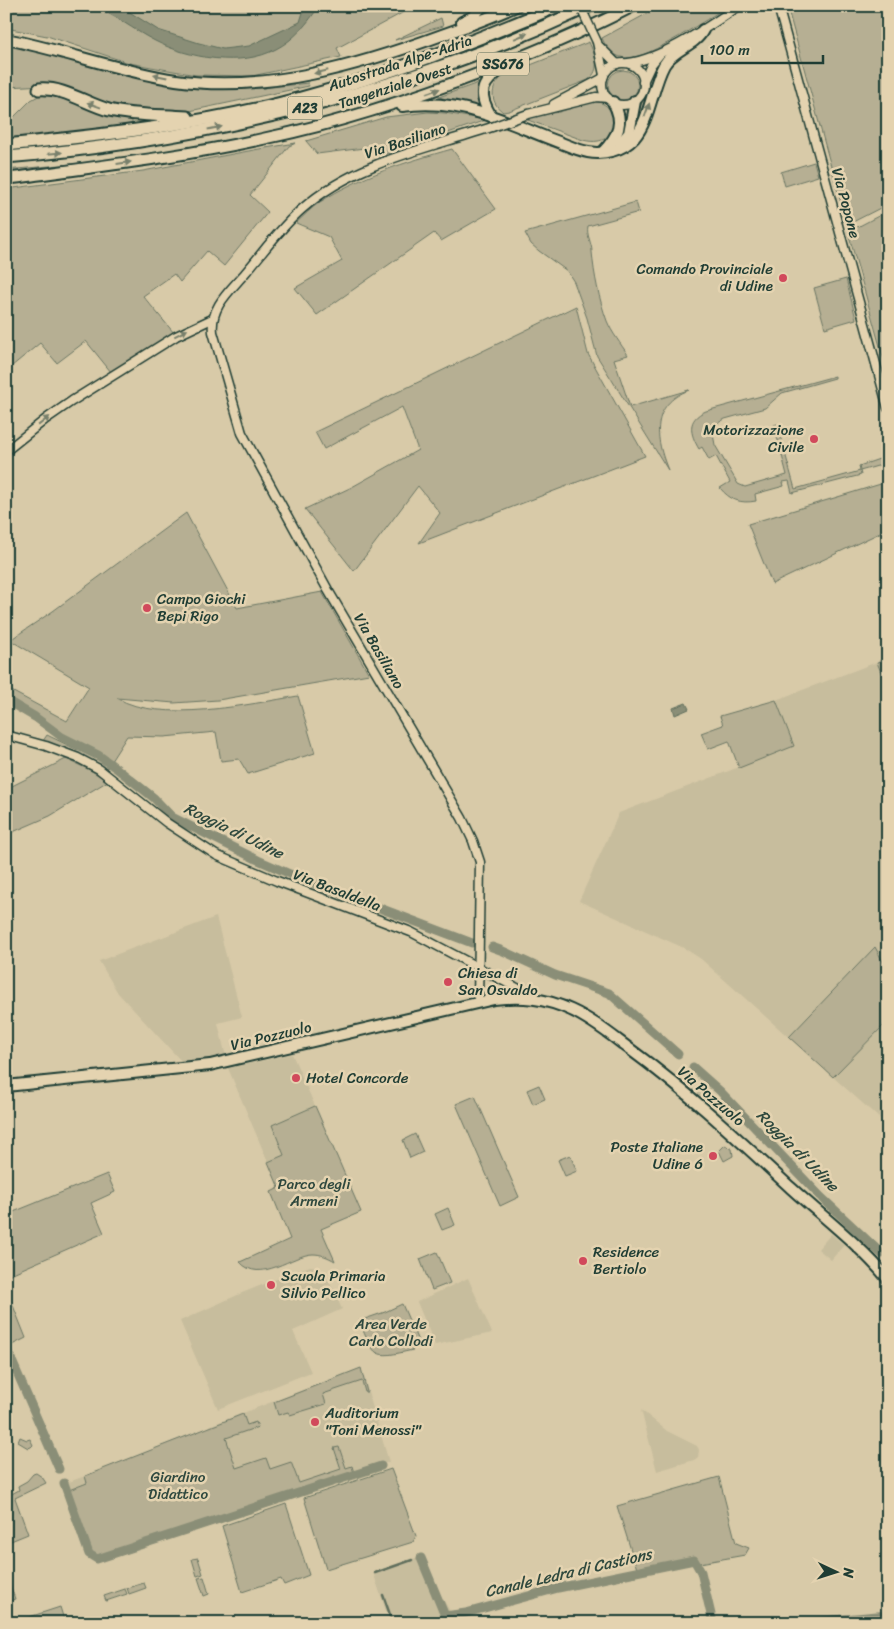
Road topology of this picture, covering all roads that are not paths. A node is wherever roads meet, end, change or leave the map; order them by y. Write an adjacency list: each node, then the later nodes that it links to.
1 (482, 6): 11 (main road)
2 (516, 6): 11 (main road)
3 (558, 6): 24 (highway, Autostrada Alpe-Adria / A23)
4 (580, 6): 12 (street, bridge)
5 (590, 6): 27 (highway, Autostrada Alpe-Adria / A23, one-way to 5)
6 (633, 6): 13 (main road, Tangenziale Ovest / SS676)
7 (739, 6): 9 (street)
8 (778, 6): 30 (street, Via Popone)
9 (703, 30): 14 (street); 26 (main road, one-way to 9)
10 (6, 39): 11 (main road, one-way to 10)
11 (429, 40)
12 (598, 44): 15 (street); 16 (street)
13 (534, 52): 21 (main road, Tangenziale Ovest / SS676, one-way to 13); 23 (main road)
14 (662, 52): 15 (street); 17 (street)
15 (621, 64): 16 (street); 17 (street)
16 (604, 76): 19 (street); 22 (street, Via Basiliano)
17 (643, 82): 20 (street)
18 (39, 89): 24 (highway, one-way to 18)
19 (610, 100): 20 (street); 22 (street, Via Basiliano); 26 (main road)
20 (635, 101): 26 (main road)
21 (370, 111): 23 (main road); 28 (main road, Tangenziale Ovest / SS676, one-way to 21)
22 (539, 111): 29 (street, Via Basiliano, bridge)
23 (491, 116): 26 (main road)
24 (211, 118): 25 (highway, Autostrada Alpe-Adria / A23)
25 (6, 145)
26 (603, 152)
27 (6, 157)
28 (6, 179)
29 (212, 319): 31 (street, one-way to 29); 33 (street, Via Basiliano)
30 (888, 408)
31 (6, 451)
32 (6, 735): 33 (street, Via Basaldella)
33 (478, 967): 34 (street, Via Pozzuolo); 35 (street, Via Basiliano)
34 (538, 999): 35 (main road, Via Pozzuolo); 37 (main road, Via Pozzuolo)
35 (478, 1003): 36 (main road, Via Pozzuolo)
36 (6, 1086)
37 (871, 1259): 38 (main road, Via Pozzuolo); 39 (main road, Via Pozzuolo)
38 (888, 1266)
39 (888, 1279)

